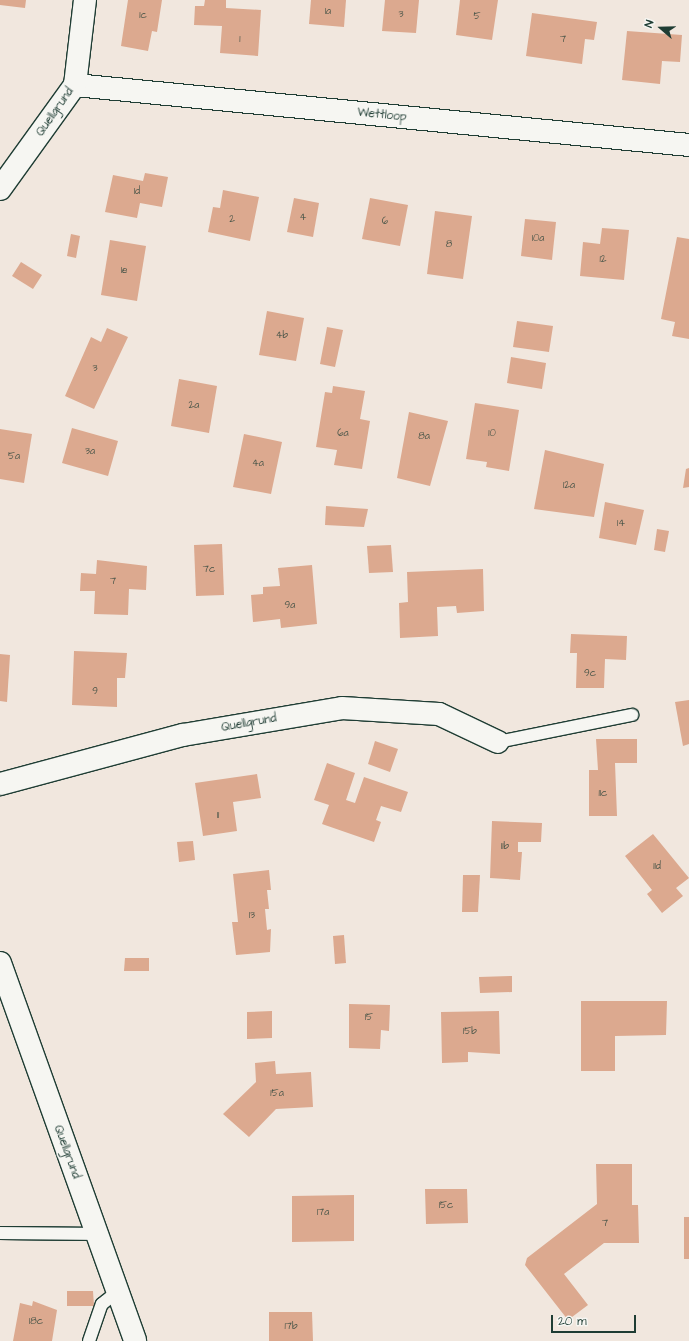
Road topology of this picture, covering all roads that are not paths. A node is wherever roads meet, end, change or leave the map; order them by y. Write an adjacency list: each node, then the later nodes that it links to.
1 (85, 0): 2 (street, Quellgrund)
2 (75, 85): 3 (street, Wettloop); 4 (street, Quellgrund)
3 (689, 145)
4 (0, 189)
5 (632, 715): 6 (lane)
6 (498, 742): 7 (street, Quellgrund)
7 (0, 784)
8 (0, 963): 10 (street, Quellgrund)
9 (0, 1233): 10 (lane)
10 (97, 1234): 11 (street, Quellgrund)
11 (117, 1292): 12 (lane); 13 (street, Quellgrund)
12 (89, 1341)
13 (135, 1341)

